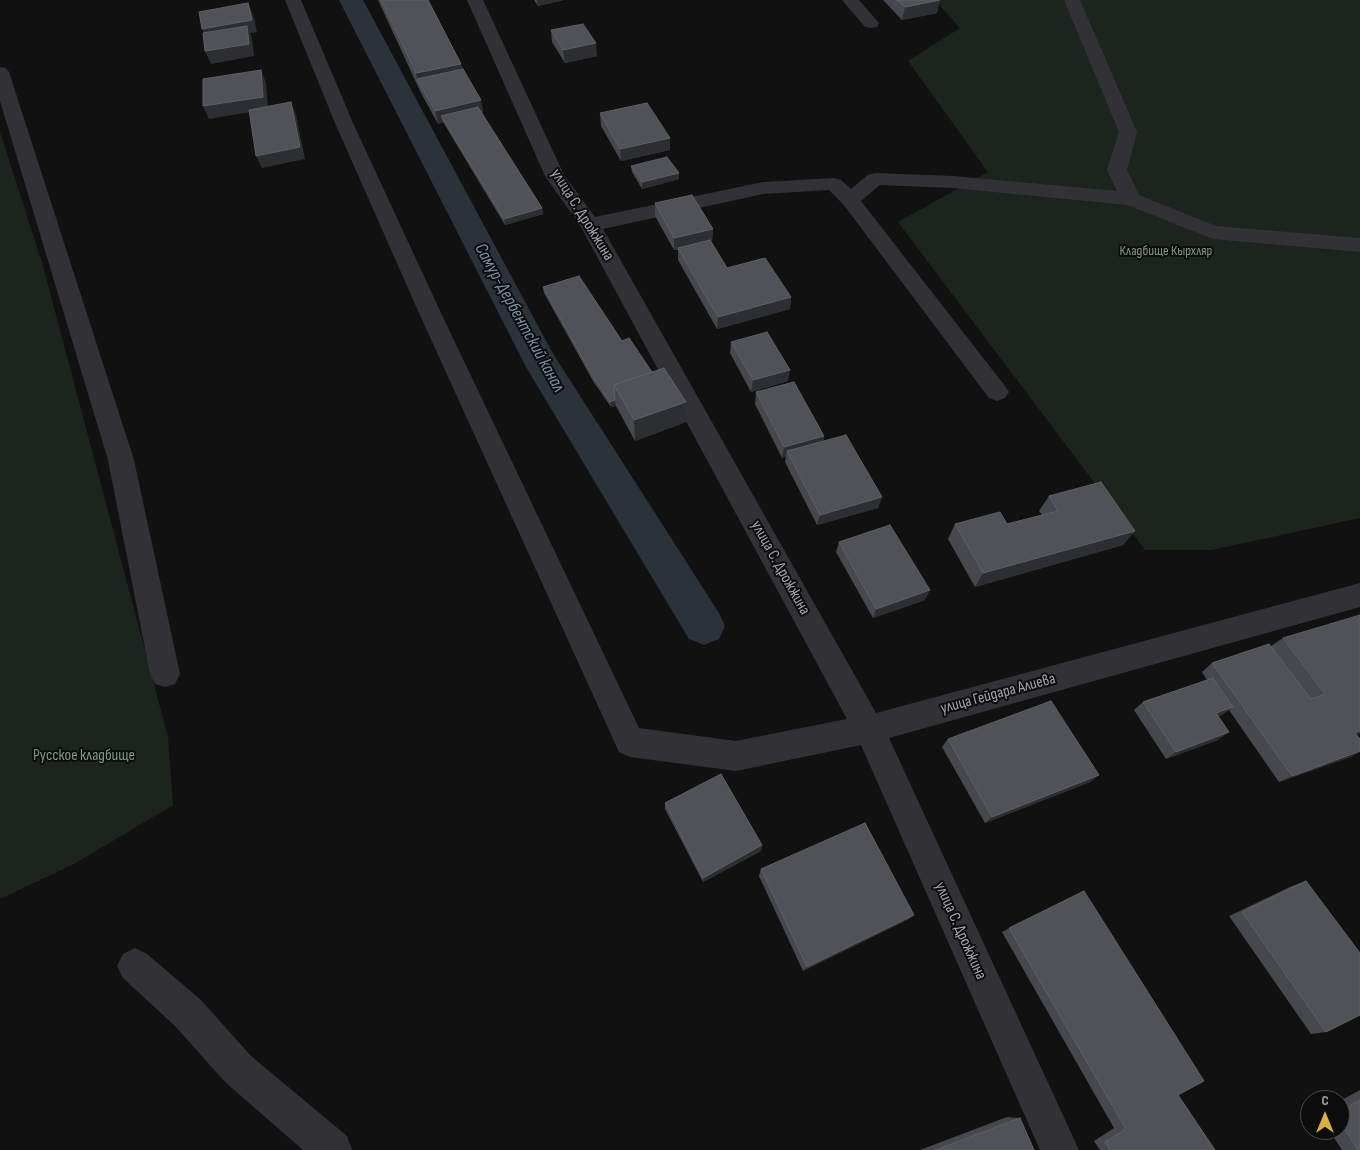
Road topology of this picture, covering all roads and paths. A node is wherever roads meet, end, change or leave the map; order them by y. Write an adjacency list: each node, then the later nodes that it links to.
1 (293, 0): 14 (street, улица Гейдара Алиева)
2 (475, 0): 9 (street, улица С. Дрожжина)
3 (850, 0): 5 (street)
4 (1072, 0): 7 (street)
5 (871, 23)
6 (0, 72): 13 (street)
7 (1131, 198): 8 (street); 10 (street)
8 (850, 200): 9 (street); 11 (street)
9 (590, 225): 14 (street, улица С. Дрожжина)
10 (1360, 245)
11 (997, 392)
12 (1360, 595): 14 (street, улица Гейдара Алиева)
13 (165, 674)
14 (869, 729): 17 (street, улица С. Дрожжина)
15 (135, 966): 16 (street)
16 (332, 1150)
17 (1060, 1150)

